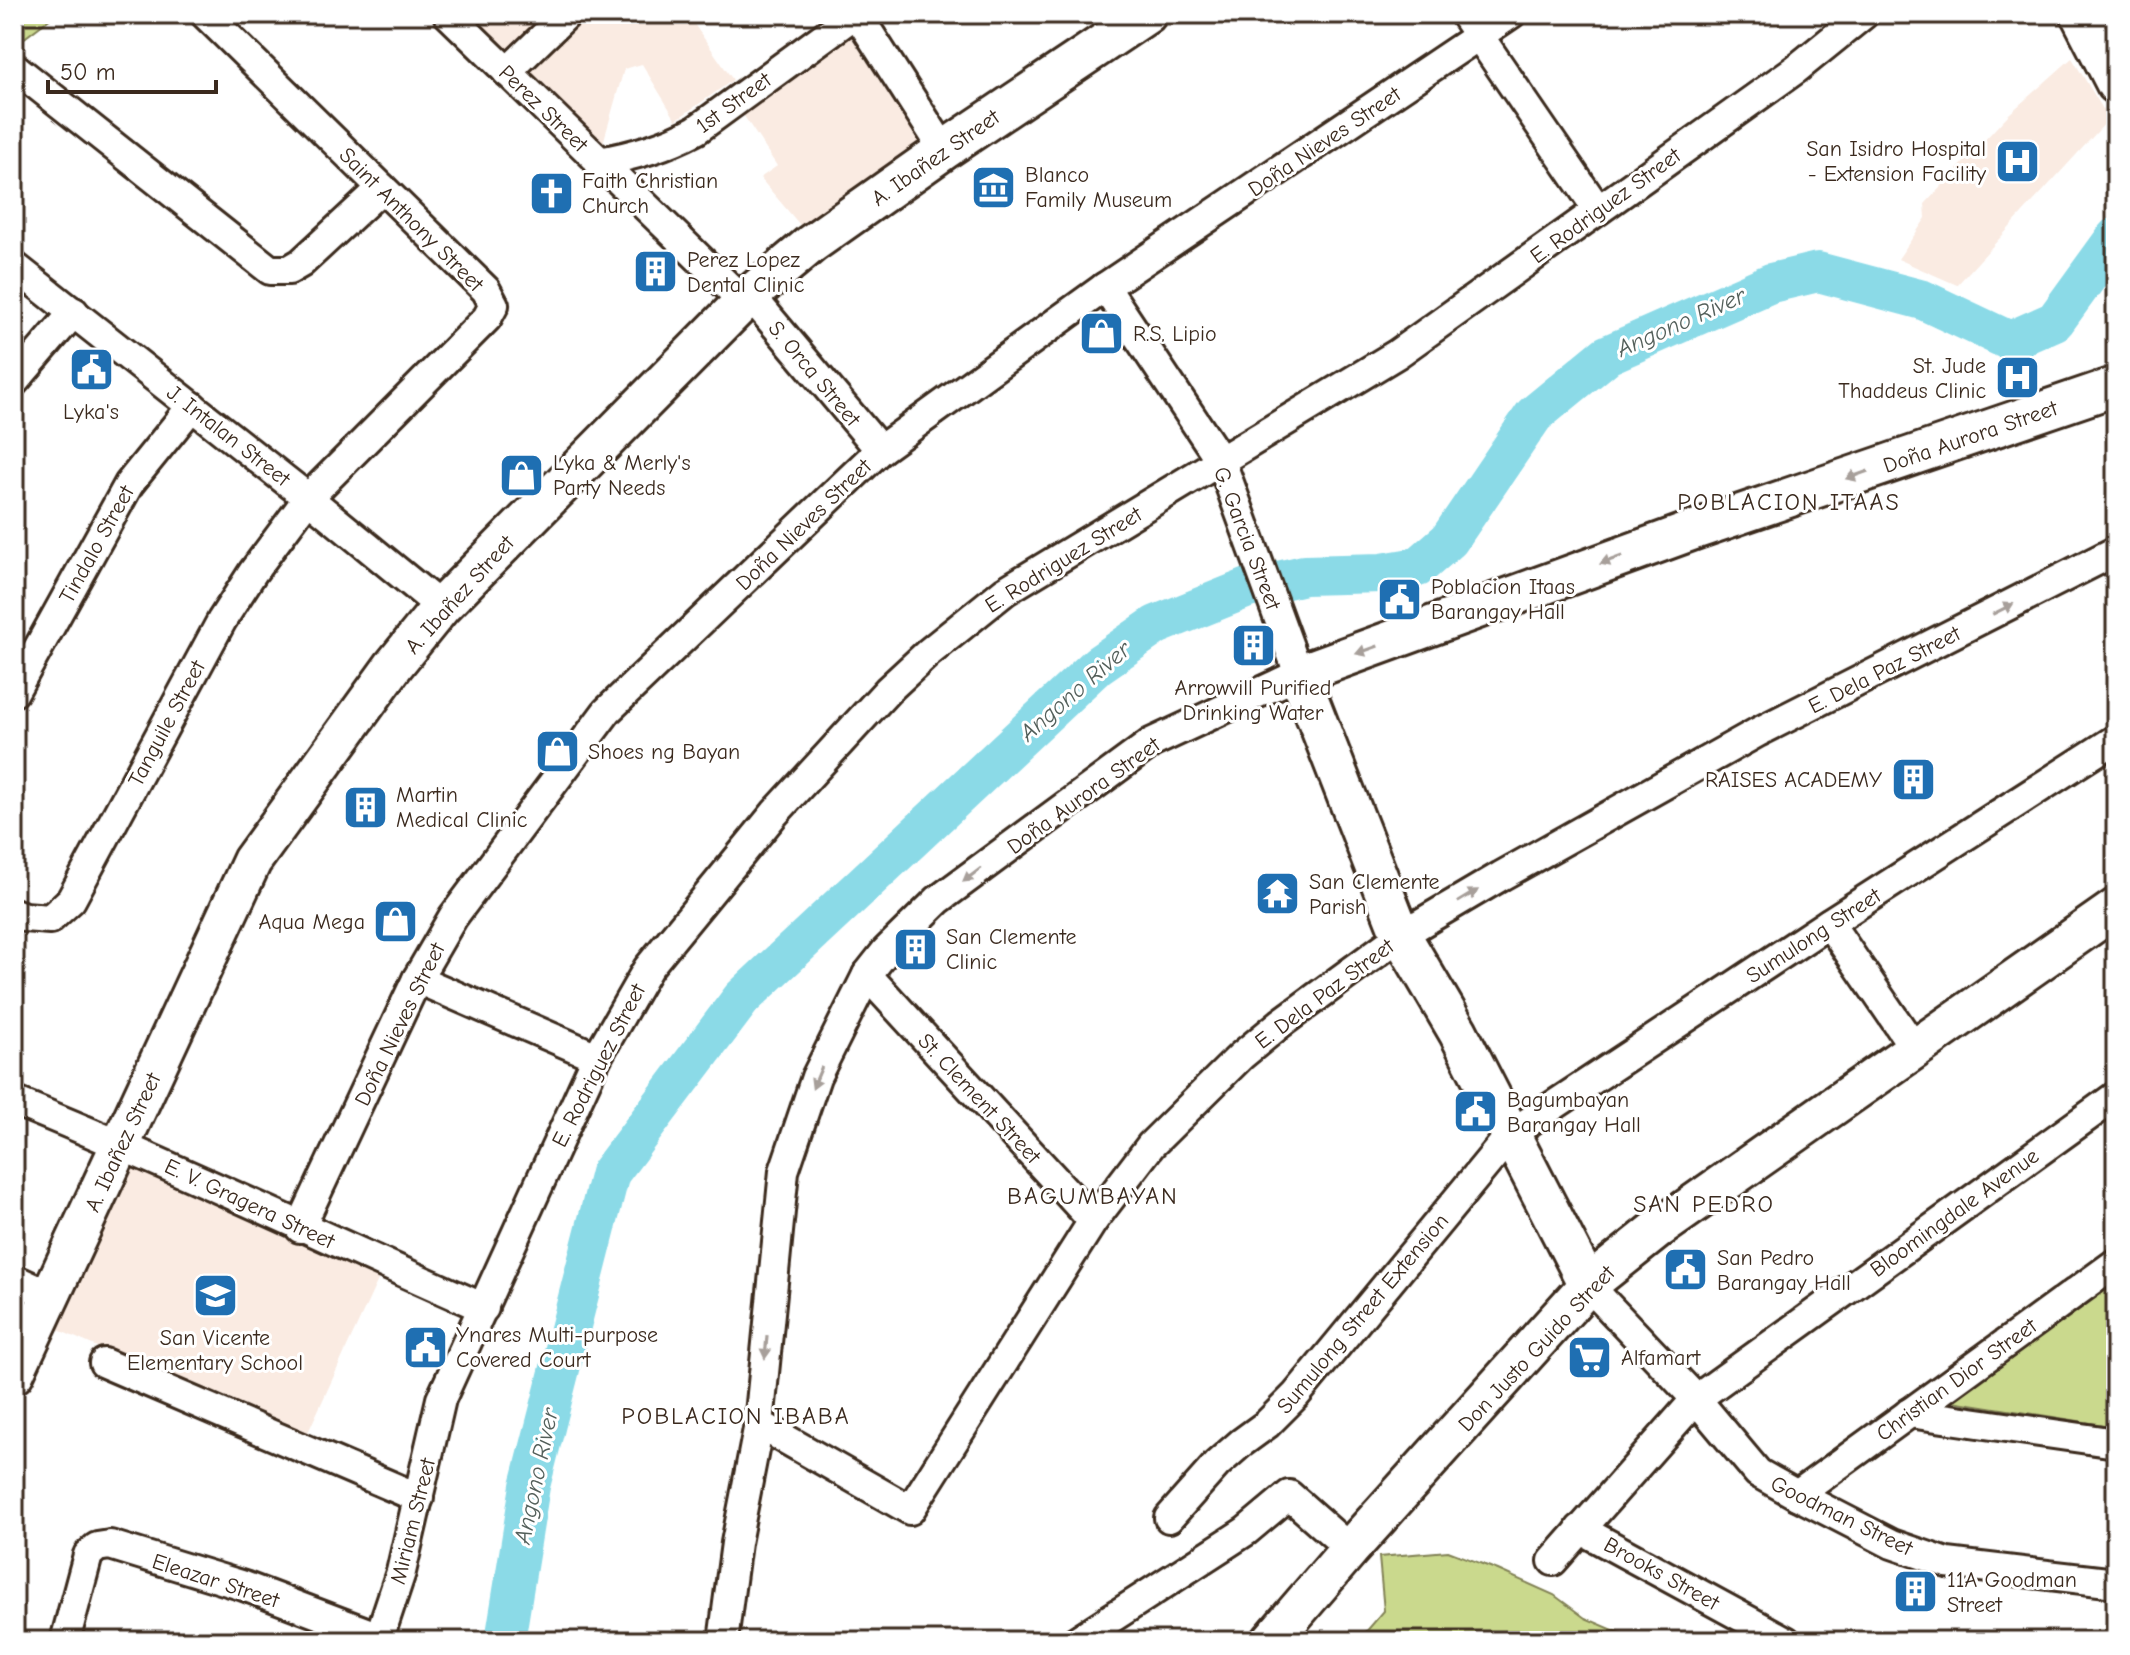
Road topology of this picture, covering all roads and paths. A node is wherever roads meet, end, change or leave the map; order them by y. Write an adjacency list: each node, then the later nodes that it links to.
1 (205, 14): 15 (street, Saint Anthony Street)
2 (448, 14): 11 (street, Perez Street)
3 (567, 14): 11 (street)
4 (856, 14): 13 (street); 14 (street, 1st Street)
5 (1147, 14): 13 (street, A. Ibañez Street)
6 (1511, 14): 9 (street, Doña Nieves Street)
7 (1864, 14): 16 (street, E. Rodriguez Street)
8 (2080, 14): 12 (street)
9 (1472, 25): 16 (street); 18 (street, Doña Nieves Street)
10 (14, 67): 15 (street)
11 (507, 72): 14 (street, Perez Street)
12 (2116, 84)
13 (944, 150): 19 (street, A. Ibañez Street)
14 (598, 162): 19 (street, Perez Street)
15 (382, 188): 26 (street, Saint Anthony Street)
16 (1598, 210): 25 (street, E. Rodriguez Street)
17 (14, 266): 20 (street, J. Intalan Street)
18 (1105, 287): 24 (street, Doña Nieves Street); 25 (street, G. Garcia Street)
19 (747, 298): 24 (street, S. Orca Street); 28 (street, A. Ibañez Street)
20 (74, 312): 21 (street); 23 (street, J. Intalan Street)
21 (14, 382)
22 (2116, 386): 29 (street, Doña Aurora Street, one-way to 29)
23 (192, 406): 26 (street, J. Intalan Street); 30 (street, Tindalo Street)
24 (880, 450): 37 (street, Doña Nieves Street)
25 (1221, 461): 29 (street, G. Garcia Street); 39 (street, E. Rodriguez Street)
26 (308, 498): 28 (street, J. Intalan Street); 33 (street, Tanguile Street)
27 (2116, 551): 35 (street, E. Dela Paz Street, one-way to 27)
28 (441, 607): 43 (street, A. Ibañez Street)
29 (1299, 674): 35 (street); 36 (street, Doña Aurora Street, one-way to 36)
30 (14, 692)
31 (2116, 739): 34 (street, Sumulong Street)
32 (2116, 908): 38 (street, Don Justo Guido Street)
33 (14, 913)
34 (1829, 923): 38 (street); 42 (street, Sumulong Street)
35 (1401, 935): 42 (street); 44 (street, E. Dela Paz Street)
36 (867, 975): 44 (street, St. Clement Street); 56 (street, Doña Aurora Street, one-way to 56)
37 (417, 979): 39 (street); 45 (street, Doña Nieves Street)
38 (1915, 1049): 48 (street, Don Justo Guido Street)
39 (597, 1057): 50 (street, E. Rodriguez Street)
40 (2116, 1096): 54 (street, Bloomingdale Avenue)
41 (14, 1101): 43 (street, E. V. Gragera Street)
42 (1512, 1133): 48 (street); 60 (street, Sumulong Street Extension)
43 (121, 1144): 45 (street, E. V. Gragera Street); 49 (street, A. Ibañez Street)
44 (1093, 1221): 56 (street, E. Dela Paz Street)
45 (300, 1228): 50 (street, E. V. Gragera Street)
46 (2116, 1263): 55 (street, Christian Dior Street)
47 (14, 1279): 49 (street)
48 (1588, 1285): 54 (street, Goodman Street); 62 (street, Don Justo Guido Street)
49 (51, 1296): 52 (street, A. Ibañez Street)
50 (484, 1308): 53 (street, E. Rodriguez Street)
51 (104, 1363): 59 (street)
52 (14, 1374)
53 (441, 1399): 59 (street, Miriam Street)
54 (1696, 1399): 58 (street, Goodman Street); 61 (street, Bloomingdale Avenue)
55 (1909, 1413): 57 (street); 58 (street, Christian Dior Street)
56 (759, 1424): 67 (street, Doña Aurora Street)
57 (2116, 1443)
58 (1797, 1495): 64 (street, Goodman Street)
59 (419, 1498): 65 (street, Miriam Street)
60 (1169, 1518)
61 (1580, 1529): 63 (street, Bloomingdale Avenue); 70 (street, Brooks Street)
62 (1350, 1549): 68 (street); 69 (street, Don Justo Guido Street)
63 (1553, 1561)
64 (2116, 1583)
65 (378, 1639): 66 (street, Eleazar Street)
66 (65, 1641)
67 (723, 1641)
68 (1076, 1641)
69 (1271, 1641)
70 (1786, 1641)

